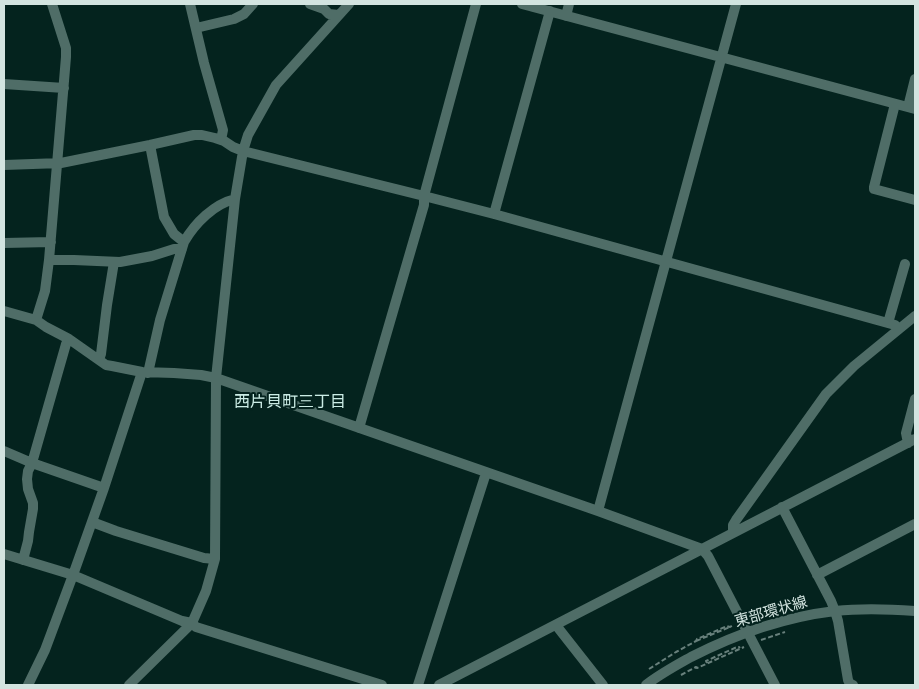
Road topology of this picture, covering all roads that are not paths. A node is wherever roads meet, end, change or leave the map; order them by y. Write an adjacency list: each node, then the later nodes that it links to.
1 (52, 4): 17 (street)
2 (190, 4): 13 (street)
3 (253, 4): 13 (street)
4 (310, 4): 11 (street)
5 (348, 4): 11 (street)
6 (476, 4): 25 (street)
7 (524, 4): 10 (street)
8 (569, 4): 12 (street)
9 (736, 4): 14 (street)
10 (550, 11): 12 (street); 28 (street)
11 (339, 14): 22 (street)
12 (566, 16): 14 (street)
13 (196, 28): 20 (street)
14 (722, 57): 18 (street); 33 (street)
15 (915, 79): 19 (street)
16 (4, 84): 17 (street)
17 (64, 88): 23 (street)
18 (895, 104): 19 (street); 27 (street)
19 (911, 108)
20 (221, 140): 21 (street); 22 (street)
21 (150, 145): 23 (street); 31 (street)
22 (243, 151): 25 (street); 26 (street)
23 (57, 164): 24 (street); 29 (street)
24 (4, 165)
25 (424, 196): 28 (street); 46 (street)
26 (235, 199): 31 (street); 44 (street)
27 (915, 200)
28 (494, 214): 33 (street)
29 (51, 242): 30 (street); 32 (street)
30 (4, 243)
31 (183, 245): 34 (street); 43 (street)
32 (49, 260): 34 (street); 38 (street)
33 (665, 261): 39 (street); 53 (street)
34 (114, 262): 42 (street)
35 (905, 264): 39 (street)
36 (4, 312): 38 (street)
37 (915, 316): 40 (street)
38 (36, 320): 41 (street)
39 (888, 323): 40 (street)
40 (899, 329): 56 (street)
41 (69, 339): 42 (street); 49 (street)
42 (99, 360): 43 (street)
43 (145, 372): 44 (street); 51 (street)
44 (216, 378): 46 (street); 59 (street)
45 (915, 399): 47 (street)
46 (359, 428): 50 (street)
47 (912, 441): 52 (street)
48 (4, 451): 49 (street)
49 (32, 463): 51 (street); 60 (street)
50 (486, 473): 53 (street); 71 (street)
51 (104, 488): 54 (street)
52 (782, 508): 56 (street); 62 (street)
53 (598, 511): 57 (street)
54 (92, 522): 59 (street); 61 (street)
55 (915, 524): 62 (street)
56 (734, 532): 57 (street)
57 (702, 549): 66 (street); 67 (street)
58 (4, 554): 60 (street)
59 (215, 559): 65 (street)
60 (23, 560): 61 (street)
61 (72, 575): 65 (street); 68 (street)
62 (817, 575): 63 (street)
63 (835, 611): 64 (street, 東部環状線); 67 (street, 東部環状線); 76 (street)
64 (915, 611)
65 (192, 623): 69 (street); 70 (street)
66 (557, 624): 72 (street); 73 (street)
67 (747, 632): 74 (street, 東部環状線); 75 (street)
68 (28, 685)
69 (129, 685)
70 (382, 685)
71 (418, 685)
72 (439, 685)
73 (602, 685)
74 (646, 685)
75 (775, 685)
76 (851, 685)

